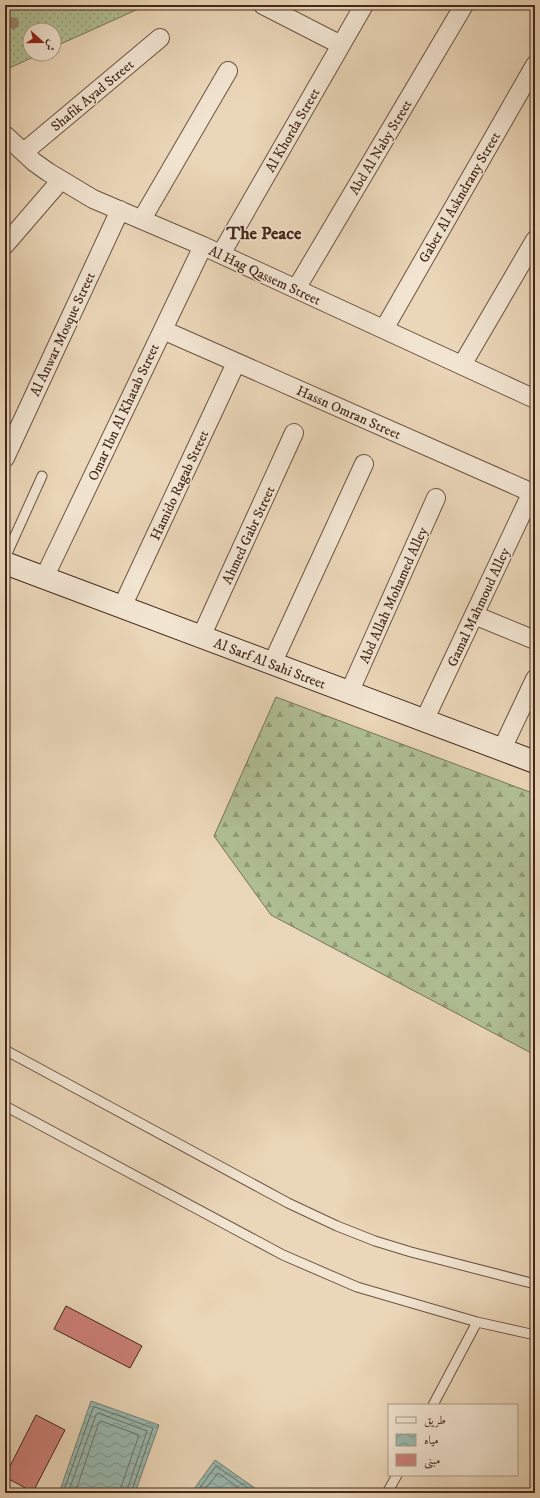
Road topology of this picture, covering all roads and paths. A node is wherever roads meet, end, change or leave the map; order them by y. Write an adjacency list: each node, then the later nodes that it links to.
1 (263, 5): 5 (street)
2 (364, 5): 5 (street, Al Khorda Street)
3 (464, 5): 17 (street, Abd Al Naby Street)
4 (160, 38): 9 (street, Shafik Ayad Street)
5 (341, 45): 16 (street, Al Khorda Street)
6 (535, 65): 18 (street, Gaber Al Askndrany Street)
7 (228, 71): 12 (street)
8 (5, 135): 9 (street, Al Hag Qassem Street)
9 (24, 152): 10 (street, Al Hag Qassem Street)
10 (61, 180): 11 (street, Al Hag Qassem Street); 14 (street)
11 (120, 210): 12 (street, Al Hag Qassem Street); 24 (street, Al Anwar Mosque Street)
12 (142, 219): 15 (street, Al Hag Qassem Street)
13 (535, 240): 21 (street)
14 (5, 244)
15 (202, 246): 16 (street, Al Hag Qassem Street); 19 (street, Omar Ibn Al Khatab Street)
16 (221, 254): 17 (street, Al Hag Qassem Street)
17 (296, 289): 18 (street, Al Hag Qassem Street)
18 (384, 329): 21 (street, Al Hag Qassem Street)
19 (162, 330): 20 (street, Hassn Omran Street); 31 (street, Omar Ibn Al Khatab Street)
20 (236, 363): 27 (street, Hassn Omran Street); 32 (street, Hamido Ragab Street)
21 (462, 365): 22 (street, Al Hag Qassem Street)
22 (534, 395)
23 (294, 433): 34 (street, Ahmed Gabr Street)
24 (5, 458)
25 (364, 464): 36 (street)
26 (42, 476): 29 (lane)
27 (533, 493): 33 (street, Gamal Mahmoud Alley)
28 (436, 498): 38 (street, Abd Allah Mohamed Alley)
29 (5, 558)
30 (5, 563): 31 (street, Al Sarf Al Sahi Street)
31 (44, 578): 32 (street, Al Sarf Al Sahi Street)
32 (122, 607): 34 (street, Al Sarf Al Sahi Street)
33 (474, 615): 35 (street); 39 (street, Gamal Mahmoud Alley)
34 (201, 637): 36 (street, Al Sarf Al Sahi Street)
35 (535, 640)
36 (272, 664): 38 (street, Al Sarf Al Sahi Street)
37 (535, 679): 40 (street)
38 (349, 693): 39 (street, Al Sarf Al Sahi Street)
39 (424, 721): 40 (street, Al Sarf Al Sahi Street)
40 (502, 750): 41 (street, Al Sarf Al Sahi Street)
41 (535, 762)
42 (5, 1050): 44 (lane)
43 (5, 1106): 45 (lane)
44 (535, 1284)
45 (477, 1322): 46 (lane); 47 (lane)
46 (535, 1335)
47 (434, 1404)
48 (396, 1476): 49 (lane)
49 (387, 1493)

